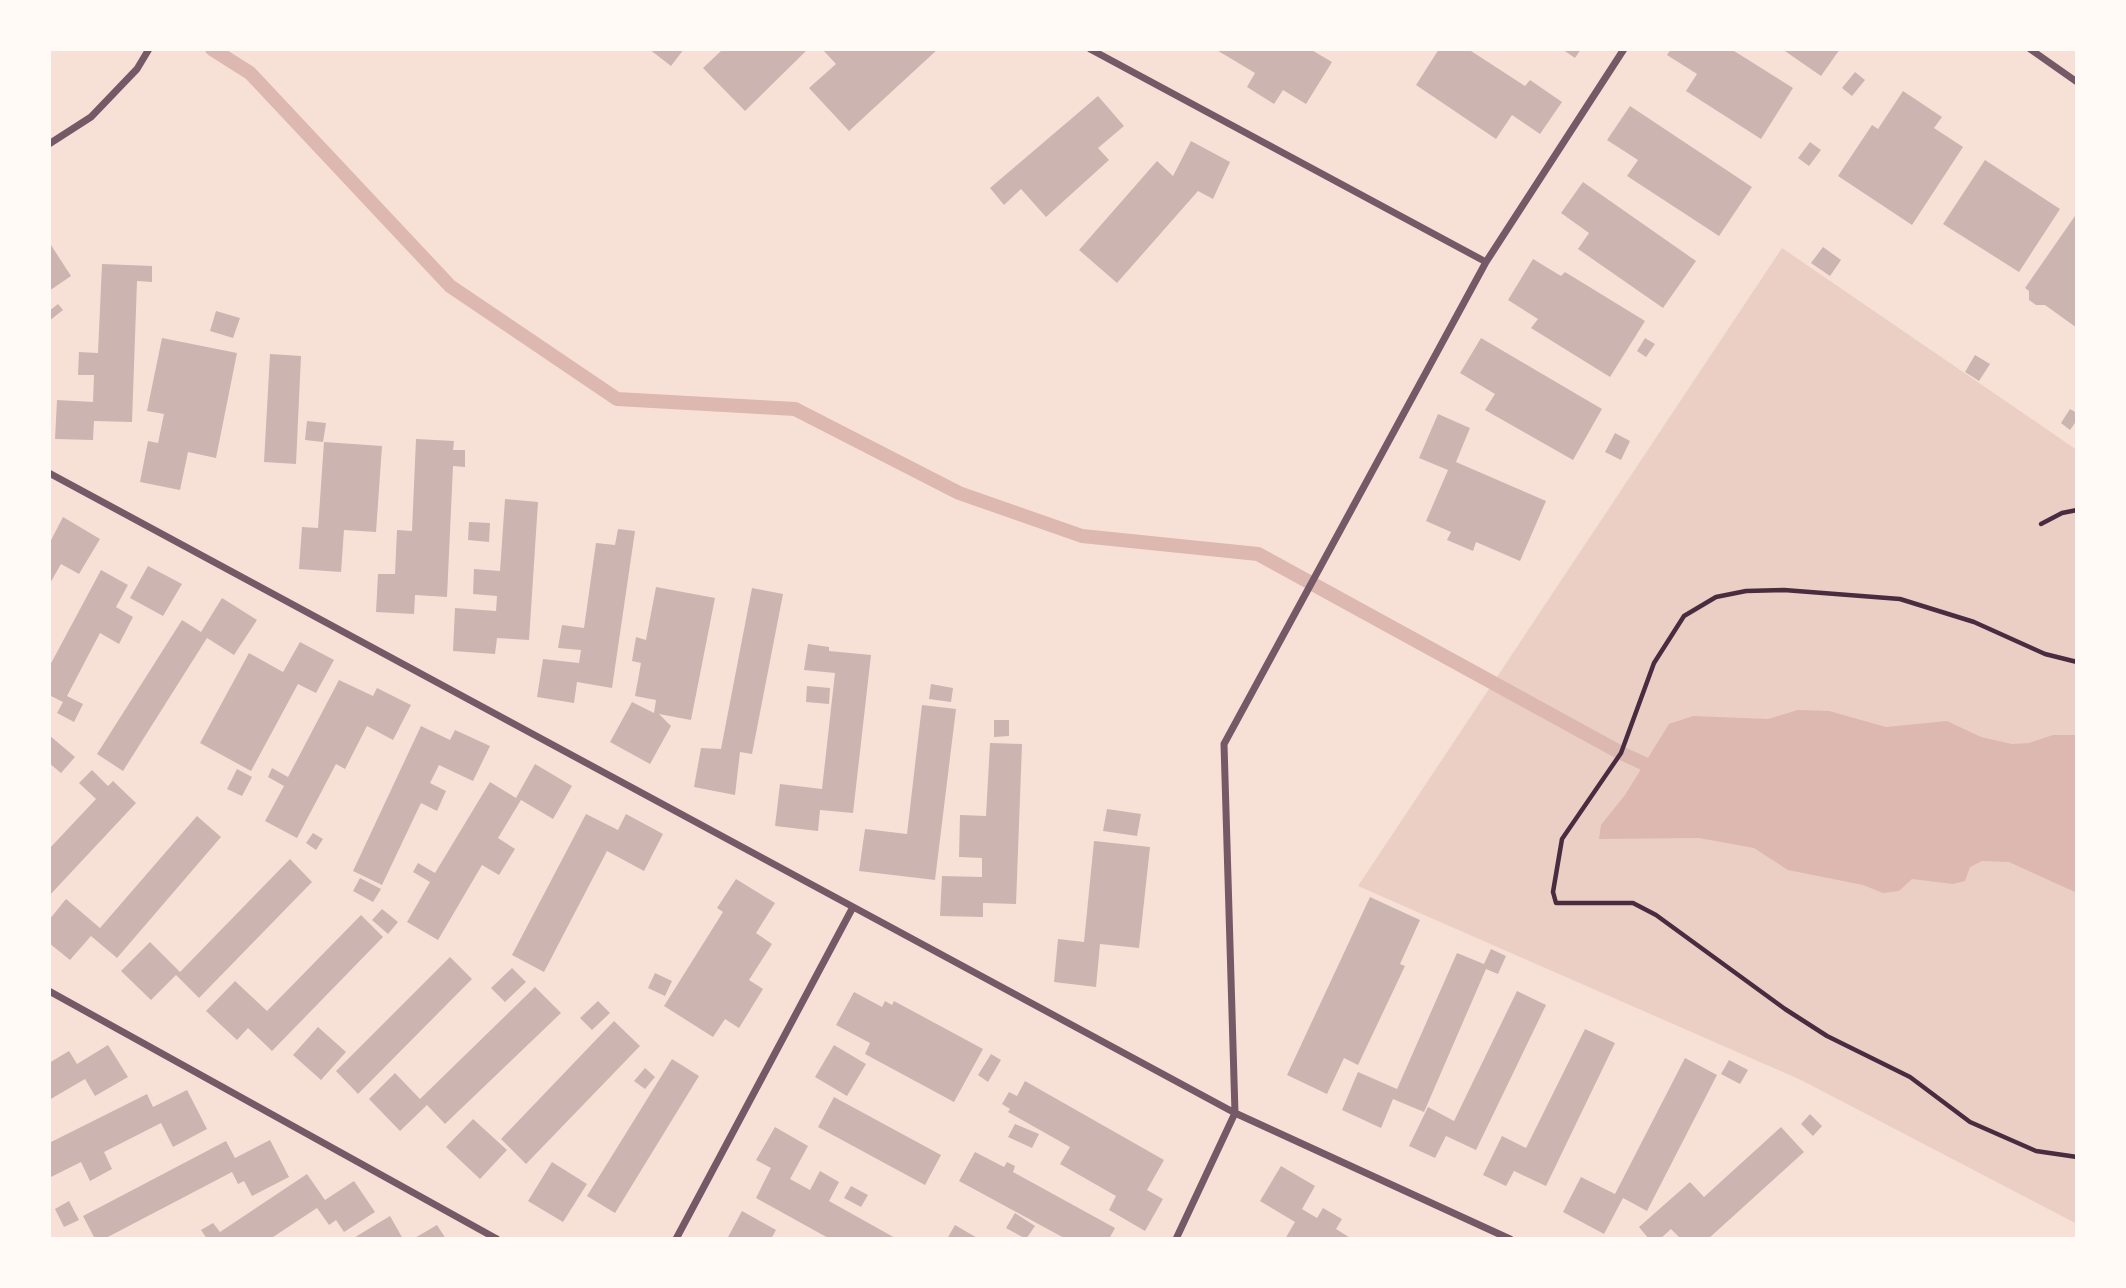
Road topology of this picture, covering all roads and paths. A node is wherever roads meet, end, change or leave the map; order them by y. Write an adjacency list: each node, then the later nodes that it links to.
1 (149, 49): 6 (street)
2 (1624, 49): 7 (street)
3 (2030, 49): 5 (street)
4 (1093, 50): 7 (street)
5 (2077, 82)
6 (49, 144)
7 (1486, 262): 14 (street)
8 (49, 473): 12 (street)
9 (2077, 510): 10 (path)
10 (2040, 524)
11 (2077, 662): 15 (path)
12 (853, 907): 14 (street); 17 (street)
13 (49, 990): 16 (street)
14 (1235, 1113): 18 (street); 19 (street)
15 (2077, 1157)
16 (496, 1239)
17 (676, 1239)
18 (1176, 1239)
19 (1510, 1239)

